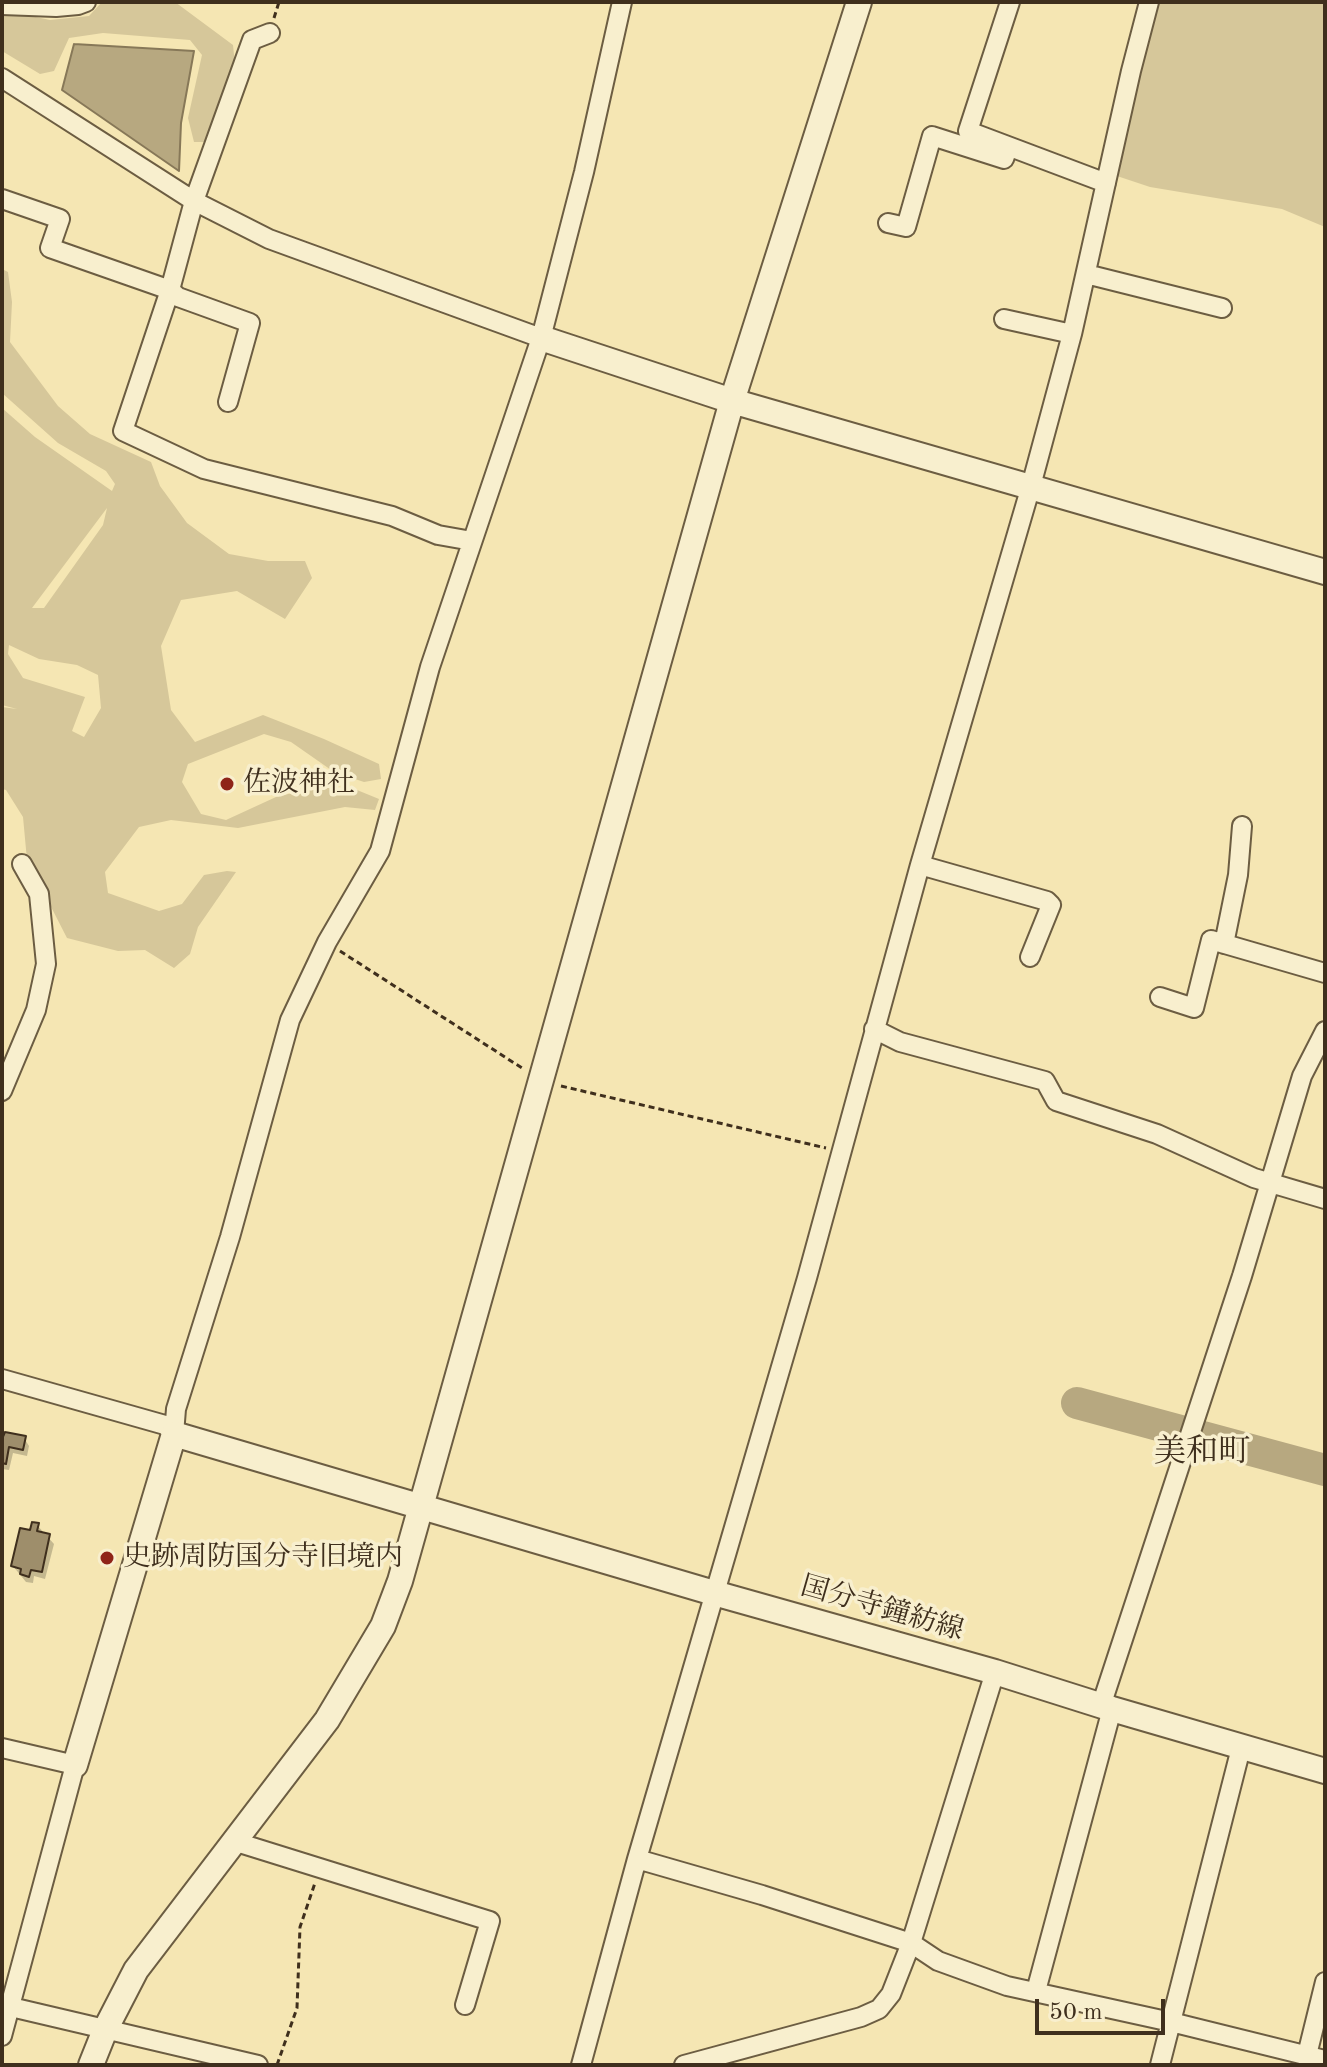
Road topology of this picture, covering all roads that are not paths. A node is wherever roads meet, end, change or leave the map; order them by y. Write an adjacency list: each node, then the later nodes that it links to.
1 (86, 2): 6 (street)
2 (622, 2): 19 (street)
3 (859, 2): 20 (street)
4 (1010, 2): 9 (street)
5 (1149, 2): 10 (street)
6 (2, 5)
7 (270, 33): 12 (street)
8 (2, 78): 12 (street)
9 (1008, 148): 10 (street); 13 (street)
10 (1106, 183): 14 (street)
11 (2, 199): 15 (street)
12 (194, 201): 15 (street); 19 (street)
13 (888, 223)
14 (1086, 274): 16 (street); 18 (street)
15 (170, 290): 21 (street); 23 (street)
16 (1222, 308)
17 (1004, 319): 18 (street)
18 (1072, 334): 22 (street)
19 (541, 338): 20 (street); 23 (street)
20 (732, 401): 22 (street); 39 (street)
21 (228, 402)
22 (1031, 486): 24 (street); 27 (street)
23 (472, 541): 38 (street)
24 (1325, 572)
25 (1242, 826): 28 (street)
26 (22, 864): 34 (street)
27 (920, 865): 29 (street); 32 (street)
28 (1224, 944): 30 (street); 31 (street)
29 (1030, 957)
30 (1325, 973)
31 (1160, 997)
32 (874, 1029): 35 (street); 40 (street)
33 (1325, 1031): 35 (street)
34 (2, 1091)
35 (1269, 1182): 36 (street); 42 (street)
36 (1325, 1199)
37 (2, 1379): 38 (street)
38 (174, 1434): 39 (street, 国分寺鐘紡線); 45 (street)
39 (423, 1506): 40 (street, 国分寺鐘紡線); 47 (street)
40 (714, 1593): 41 (street, 国分寺鐘紡線); 48 (street)
41 (995, 1672): 42 (street, 国分寺鐘紡線); 49 (street)
42 (1106, 1707): 44 (street, 国分寺鐘紡線); 51 (street)
43 (2, 1748): 45 (street)
44 (1241, 1748): 46 (street, 国分寺鐘紡線); 54 (street)
45 (75, 1765): 53 (street)
46 (1325, 1771)
47 (233, 1841): 52 (street); 55 (street)
48 (637, 1859): 49 (street); 60 (street)
49 (911, 1943): 51 (street); 61 (street)
50 (1325, 1982): 57 (street)
51 (1036, 1991): 54 (street)
52 (465, 2005)
53 (6, 2007): 55 (street); 56 (street)
54 (1171, 2022): 57 (street); 62 (street)
55 (105, 2030): 58 (street); 59 (street)
56 (2, 2036)
57 (1316, 2058)
58 (91, 2065)
59 (258, 2065)
60 (581, 2065)
61 (684, 2065)
62 (1160, 2065)

